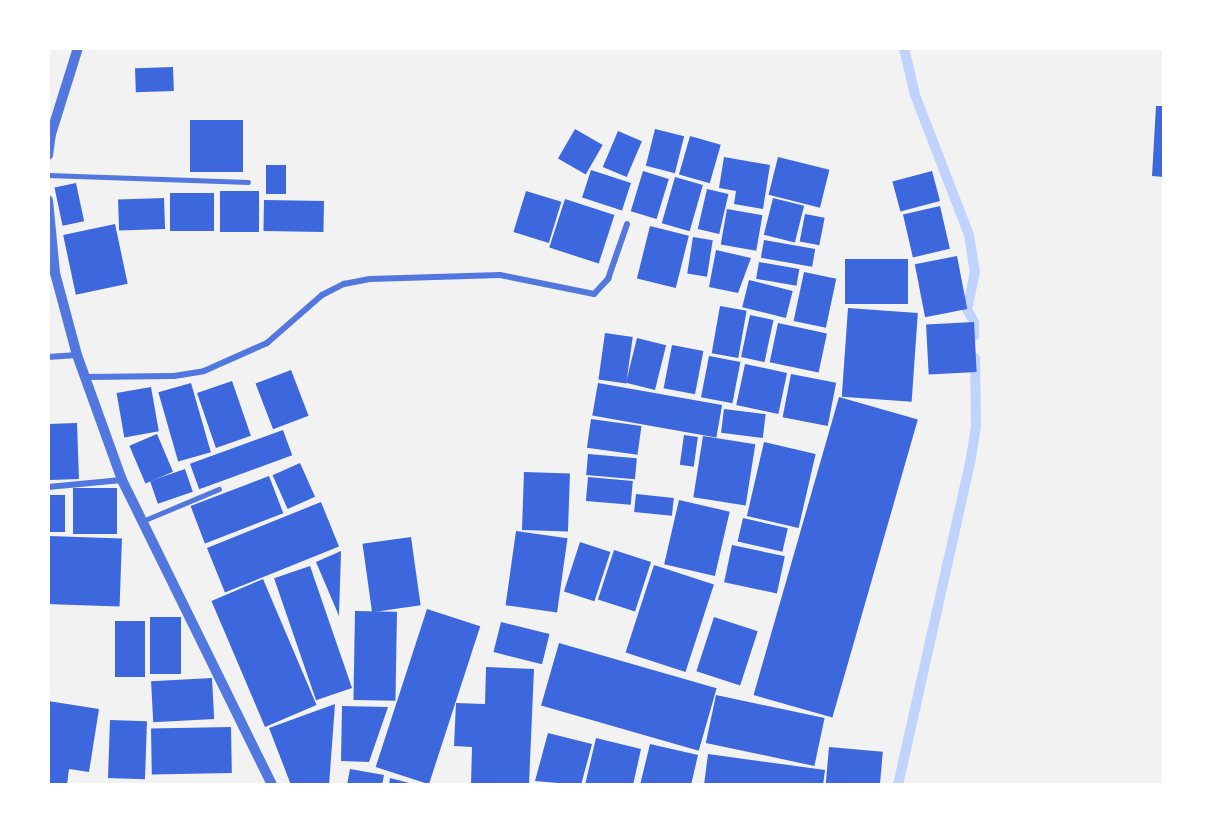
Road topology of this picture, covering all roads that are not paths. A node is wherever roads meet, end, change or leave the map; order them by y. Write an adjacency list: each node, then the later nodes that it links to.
1 (78, 48): 2 (street)
2 (49, 134): 3 (street)
3 (48, 155)
4 (48, 175): 5 (lane)
5 (248, 182)
6 (48, 200): 8 (street)
7 (627, 224): 10 (street)
8 (76, 355): 9 (street); 10 (street)
9 (48, 357)
10 (85, 377): 11 (street)
11 (122, 480): 12 (street); 14 (street)
12 (48, 487)
13 (219, 489): 14 (lane)
14 (145, 520): 15 (street)
15 (272, 785)

